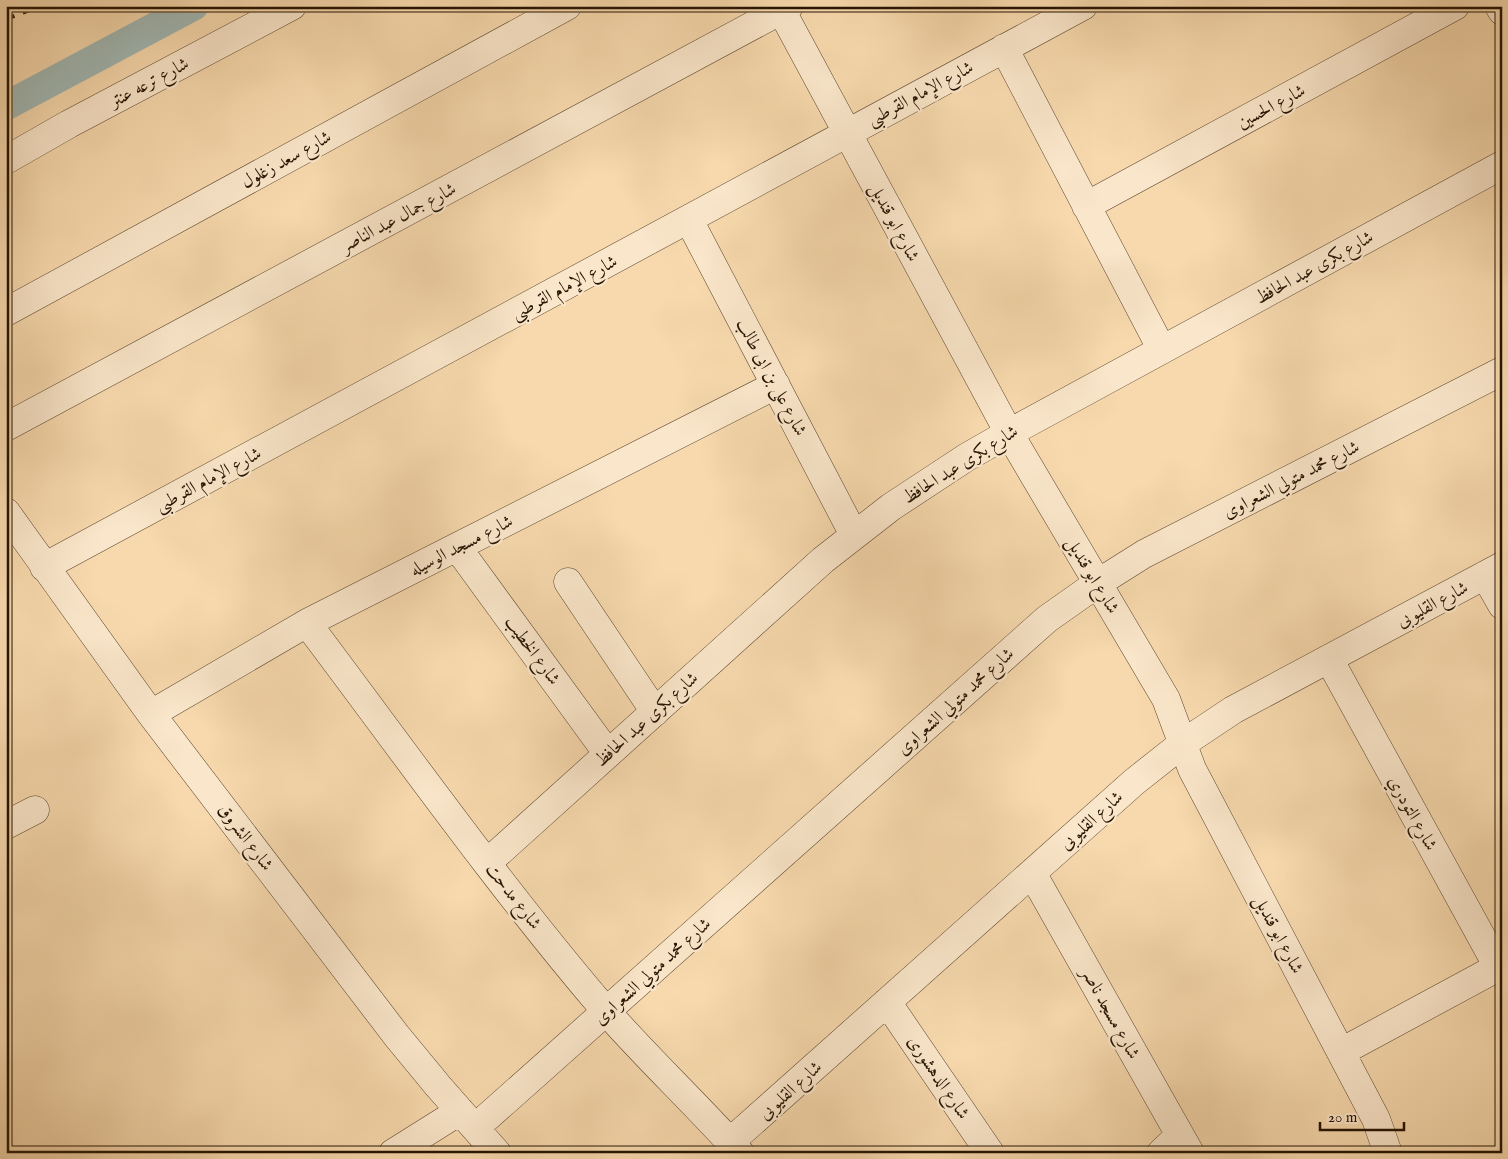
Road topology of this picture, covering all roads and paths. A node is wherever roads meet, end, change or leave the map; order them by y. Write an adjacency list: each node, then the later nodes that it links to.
1 (292, 6): 10 (street, شارع ترعه عنتر)
2 (567, 6): 14 (street, شارع سعد زغلول)
3 (1083, 6): 8 (street, شارع الإمام القرطبى)
4 (1455, 6): 12 (street, شارع الحسين)
5 (1499, 6): 7 (street)
6 (783, 8): 9 (street, شارع ابو قنديل); 18 (street, شارع جمال عبد الناصر)
7 (1502, 11)
8 (1004, 48): 9 (street, شارع الإمام القرطبى); 12 (street)
9 (847, 132): 13 (street, شارع الإمام القرطبى); 19 (street, شارع ابو قنديل)
10 (6, 160)
11 (1502, 165): 15 (street, شارع بكرى عبد الحافظ)
12 (1086, 206): 15 (street)
13 (689, 220): 17 (street, شارع على بن ابى طالب); 23 (street, شارع الإمام القرطبى)
14 (6, 312)
15 (1162, 350): 19 (street, شارع بكرى عبد الحافظ)
16 (1502, 371): 26 (street, شارع محمد متولي الشعراوى)
17 (776, 385): 21 (street, شارع على بن ابى طالب); 22 (street, شارع مسجد الوسيله)
18 (6, 427)
19 (1009, 433): 21 (street, شارع بكرى عبد الحافظ); 26 (street, شارع ابو قنديل)
20 (6, 512): 23 (street, شارع الشروق)
21 (854, 535): 30 (street, شارع بكرى عبد الحافظ)
22 (457, 547): 28 (street, شارع مسجد الوسيله); 33 (street, شارع الخطيب)
23 (44, 567): 31 (street, شارع الشروق)
24 (1493, 571): 27 (street); 29 (street, شارع القليوبى)
25 (568, 582): 30 (street)
26 (1098, 583): 32 (street, شارع ابو قنديل); 40 (street, شارع محمد متولي الشعراوى)
27 (1502, 606)
28 (307, 623): 31 (street, شارع مسجد الوسيله); 36 (street, شارع مدحت)
29 (1329, 659): 32 (street, شارع القليوبى); 38 (street, شارع التودري)
30 (654, 712): 33 (street, شارع بكرى عبد الحافظ)
31 (151, 714): 42 (street, شارع الشروق)
32 (1182, 744): 37 (street, شارع القليوبى); 41 (street, شارع ابو قنديل)
33 (608, 754): 36 (street, شارع بكرى عبد الحافظ)
34 (35, 810): 35 (street)
35 (6, 825)
36 (487, 863): 40 (street, شارع مدحت)
37 (1032, 873): 39 (street, شارع القليوبى); 43 (street, شارع مسجد ناصر)
38 (1500, 966): 41 (street)
39 (887, 1002): 44 (street, شارع القليوبى); 47 (street, شارع الدهشورى)
40 (606, 1011): 42 (street, شارع محمد متولي الشعراوى); 44 (street, شارع مدحت)
41 (1341, 1052): 48 (street, شارع ابو قنديل)
42 (467, 1120): 45 (street, شارع محمد متولي الشعراوى); 46 (street, شارع الشروق)
43 (1177, 1147)
44 (735, 1148)
45 (393, 1153)
46 (497, 1153)
47 (990, 1153)
48 (1388, 1153)

